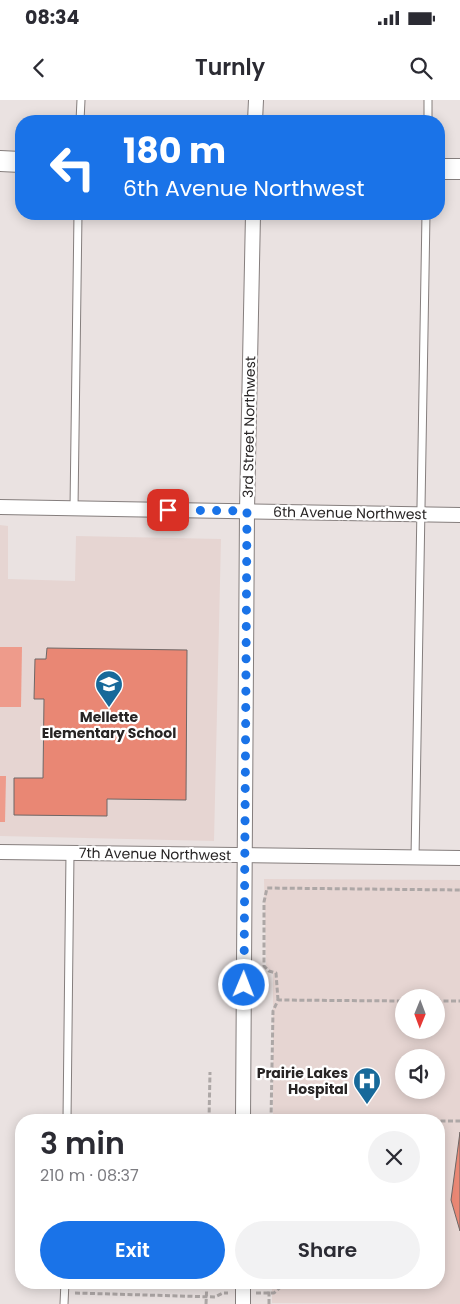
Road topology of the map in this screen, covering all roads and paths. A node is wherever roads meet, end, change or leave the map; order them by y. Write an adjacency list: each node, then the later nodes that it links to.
1 (81, 100): 4 (lane)
2 (256, 100): 5 (street)
3 (428, 100): 6 (lane)
4 (80, 115)
5 (255, 115)
6 (428, 115)
7 (0, 161): 8 (street)
8 (15, 162)
9 (445, 169): 10 (street)
10 (460, 169)
11 (78, 220): 15 (lane)
12 (253, 220): 16 (street, 3rd Street Northwest)
13 (426, 220): 17 (lane)
14 (0, 506): 15 (street, 6th Avenue Northwest)
15 (74, 508): 16 (street, 6th Avenue Northwest)
16 (247, 511): 17 (street, 6th Avenue Northwest); 21 (street, 3rd Street Northwest)
17 (420, 514): 18 (street, 6th Avenue Northwest); 22 (lane)
18 (460, 515)
19 (0, 852): 20 (street, 7th Avenue Northwest)
20 (70, 853): 21 (street, 7th Avenue Northwest); 30 (lane)
21 (245, 856): 22 (street, 7th Avenue Northwest); 32 (street, 3rd Street Northwest)
22 (415, 858): 23 (street, 7th Avenue Northwest)
23 (460, 858)
24 (460, 890): 25 (path)
25 (278, 1000): 26 (path); 33 (path)
26 (395, 1001)
27 (445, 1001): 28 (path)
28 (460, 1002)
29 (210, 1072): 31 (path)
30 (67, 1114)
31 (209, 1114)
32 (243, 1114)
33 (271, 1114)
34 (445, 1121): 35 (path)
35 (460, 1121)
36 (64, 1289): 40 (lane)
37 (206, 1289): 41 (path)
38 (243, 1289): 44 (street)
39 (269, 1289): 45 (path)
40 (64, 1292): 41 (path); 42 (lane)
41 (206, 1297): 43 (path)
42 (64, 1304)
43 (206, 1304)
44 (243, 1304)
45 (268, 1304)

